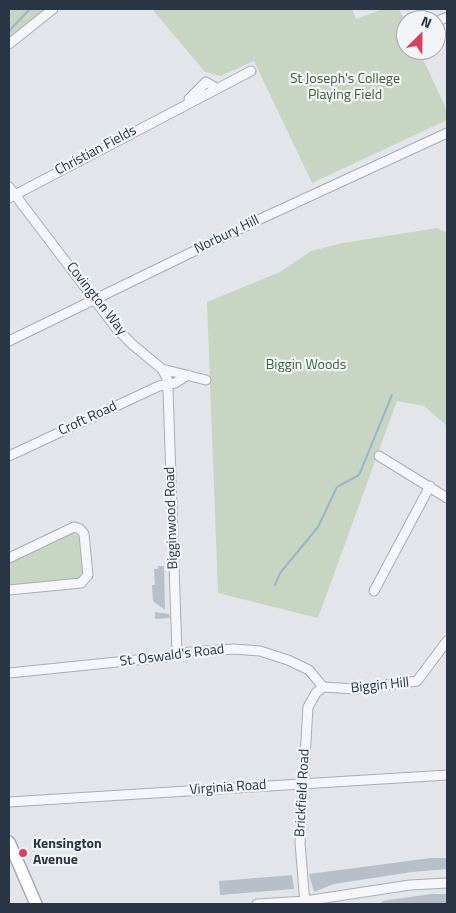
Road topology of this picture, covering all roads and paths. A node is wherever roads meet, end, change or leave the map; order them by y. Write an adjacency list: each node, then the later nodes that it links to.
1 (53, 9): 2 (street)
2 (9, 44)
3 (251, 71): 6 (street, Christian Fields)
4 (447, 133): 7 (street, Norbury Hill)
5 (9, 187): 6 (street, Covington Way)
6 (12, 196): 7 (street, Covington Way)
7 (95, 299): 8 (street, Norbury Hill); 9 (street, Covington Way)
8 (9, 341)
9 (162, 369): 10 (street, Covington Way); 12 (street, Bigginwood Road)
10 (188, 375): 11 (street, Covington Way); 12 (street, Croft Road)
11 (206, 380)
12 (167, 384): 13 (street, Croft Road); 21 (street, Bigginwood Road)
13 (9, 456)
14 (379, 456): 15 (street)
15 (430, 486): 16 (street); 19 (street)
16 (447, 498)
17 (9, 558): 18 (street)
18 (9, 590)
19 (374, 592)
20 (447, 641): 23 (street, Biggin Hill)
21 (178, 653): 22 (street, St. Oswald's Road); 23 (street, St. Oswald's Road)
22 (9, 673)
23 (323, 687): 25 (street, Brickfield Road)
24 (447, 775): 25 (street, Virginia Road)
25 (303, 784): 26 (street, Virginia Road); 30 (street, Brickfield Road)
26 (9, 802)
27 (9, 842): 28 (main road)
28 (13, 861): 31 (main road)
29 (447, 883): 30 (street)
30 (305, 902): 32 (street)
31 (36, 904)
32 (257, 904)

